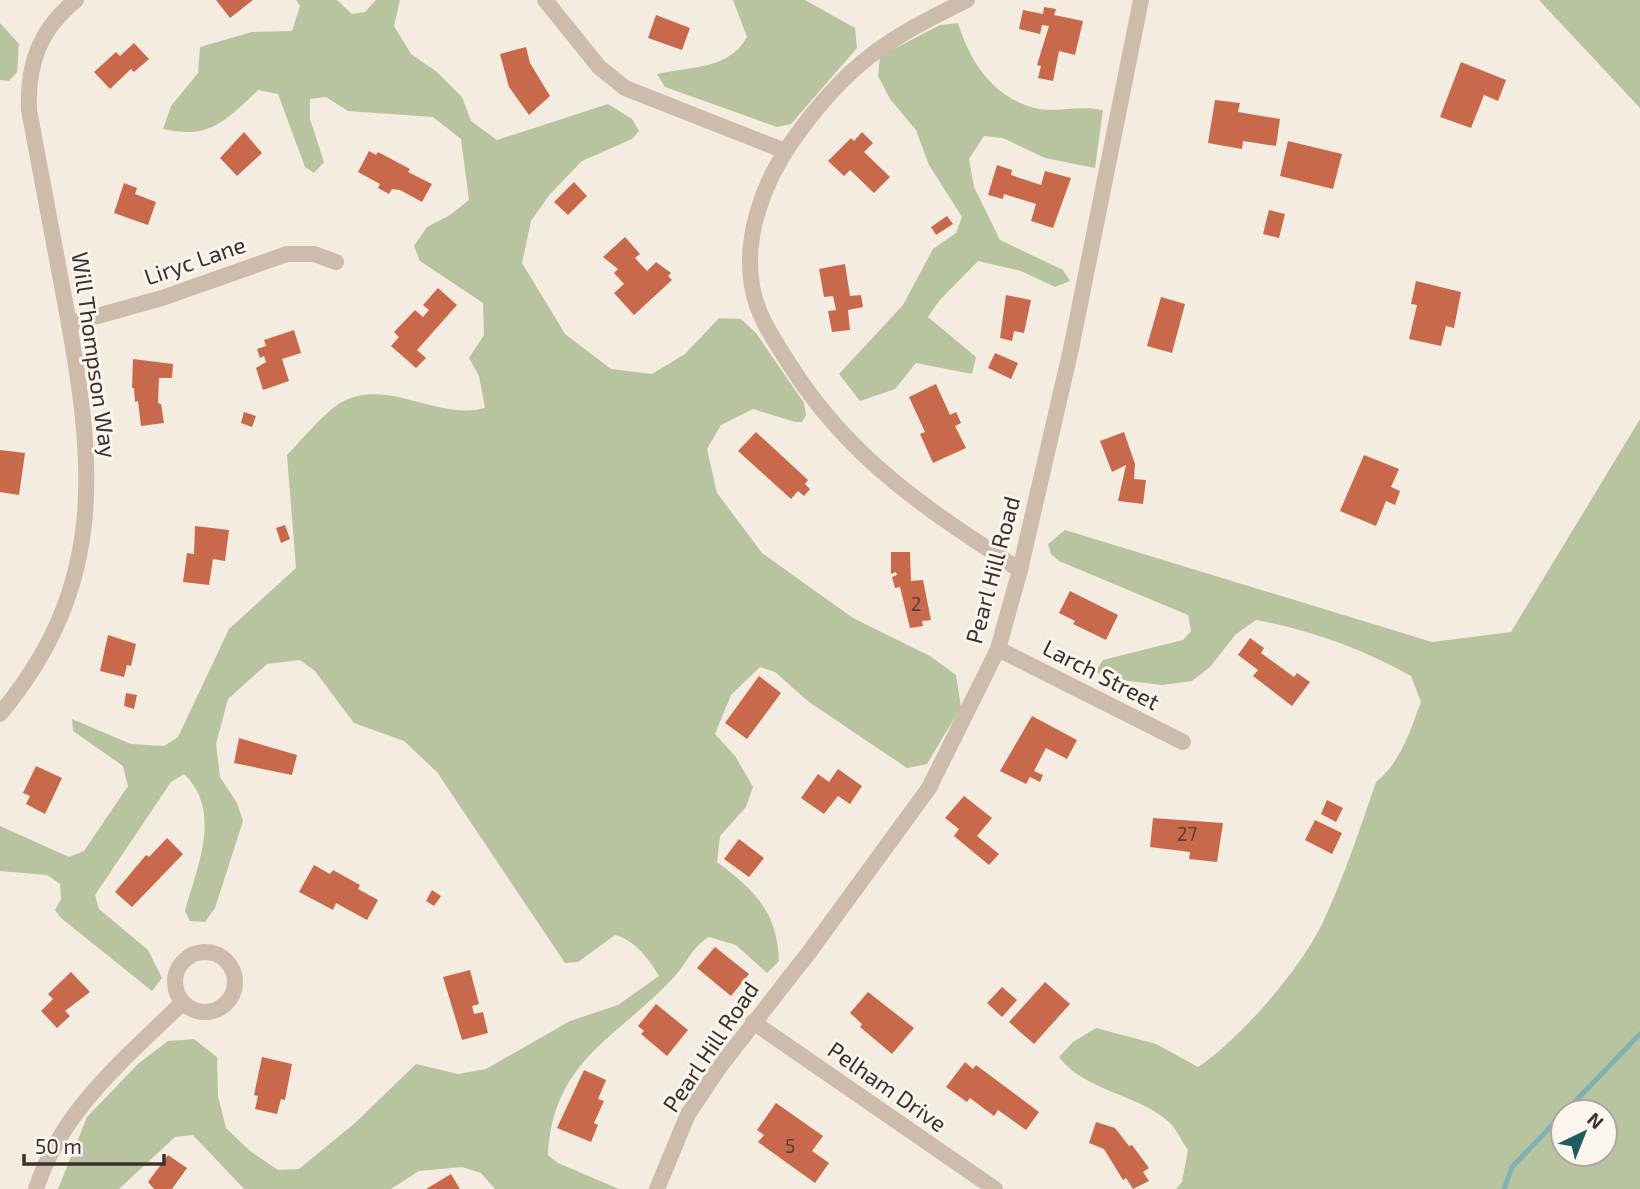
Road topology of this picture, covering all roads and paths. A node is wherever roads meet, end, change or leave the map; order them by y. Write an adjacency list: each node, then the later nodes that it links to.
1 (76, 0): 7 (street, Will Thompson Way)
2 (545, 0): 5 (street)
3 (967, 0): 5 (street)
4 (1141, 0): 8 (street, Pearl Hill Road)
5 (785, 152): 8 (street)
6 (337, 262): 7 (street, Liryc Lane)
7 (69, 324): 10 (street, Will Thompson Way)
8 (1020, 570): 9 (street, Pearl Hill Road)
9 (998, 649): 11 (street, Larch Street); 13 (street, Pearl Hill Road)
10 (0, 714)
11 (1183, 742)
12 (183, 1003): 14 (street)
13 (753, 1022): 15 (street, Pearl Hill Road); 16 (street, Pelham Drive)
14 (36, 1189)
15 (657, 1189)
16 (995, 1189)

